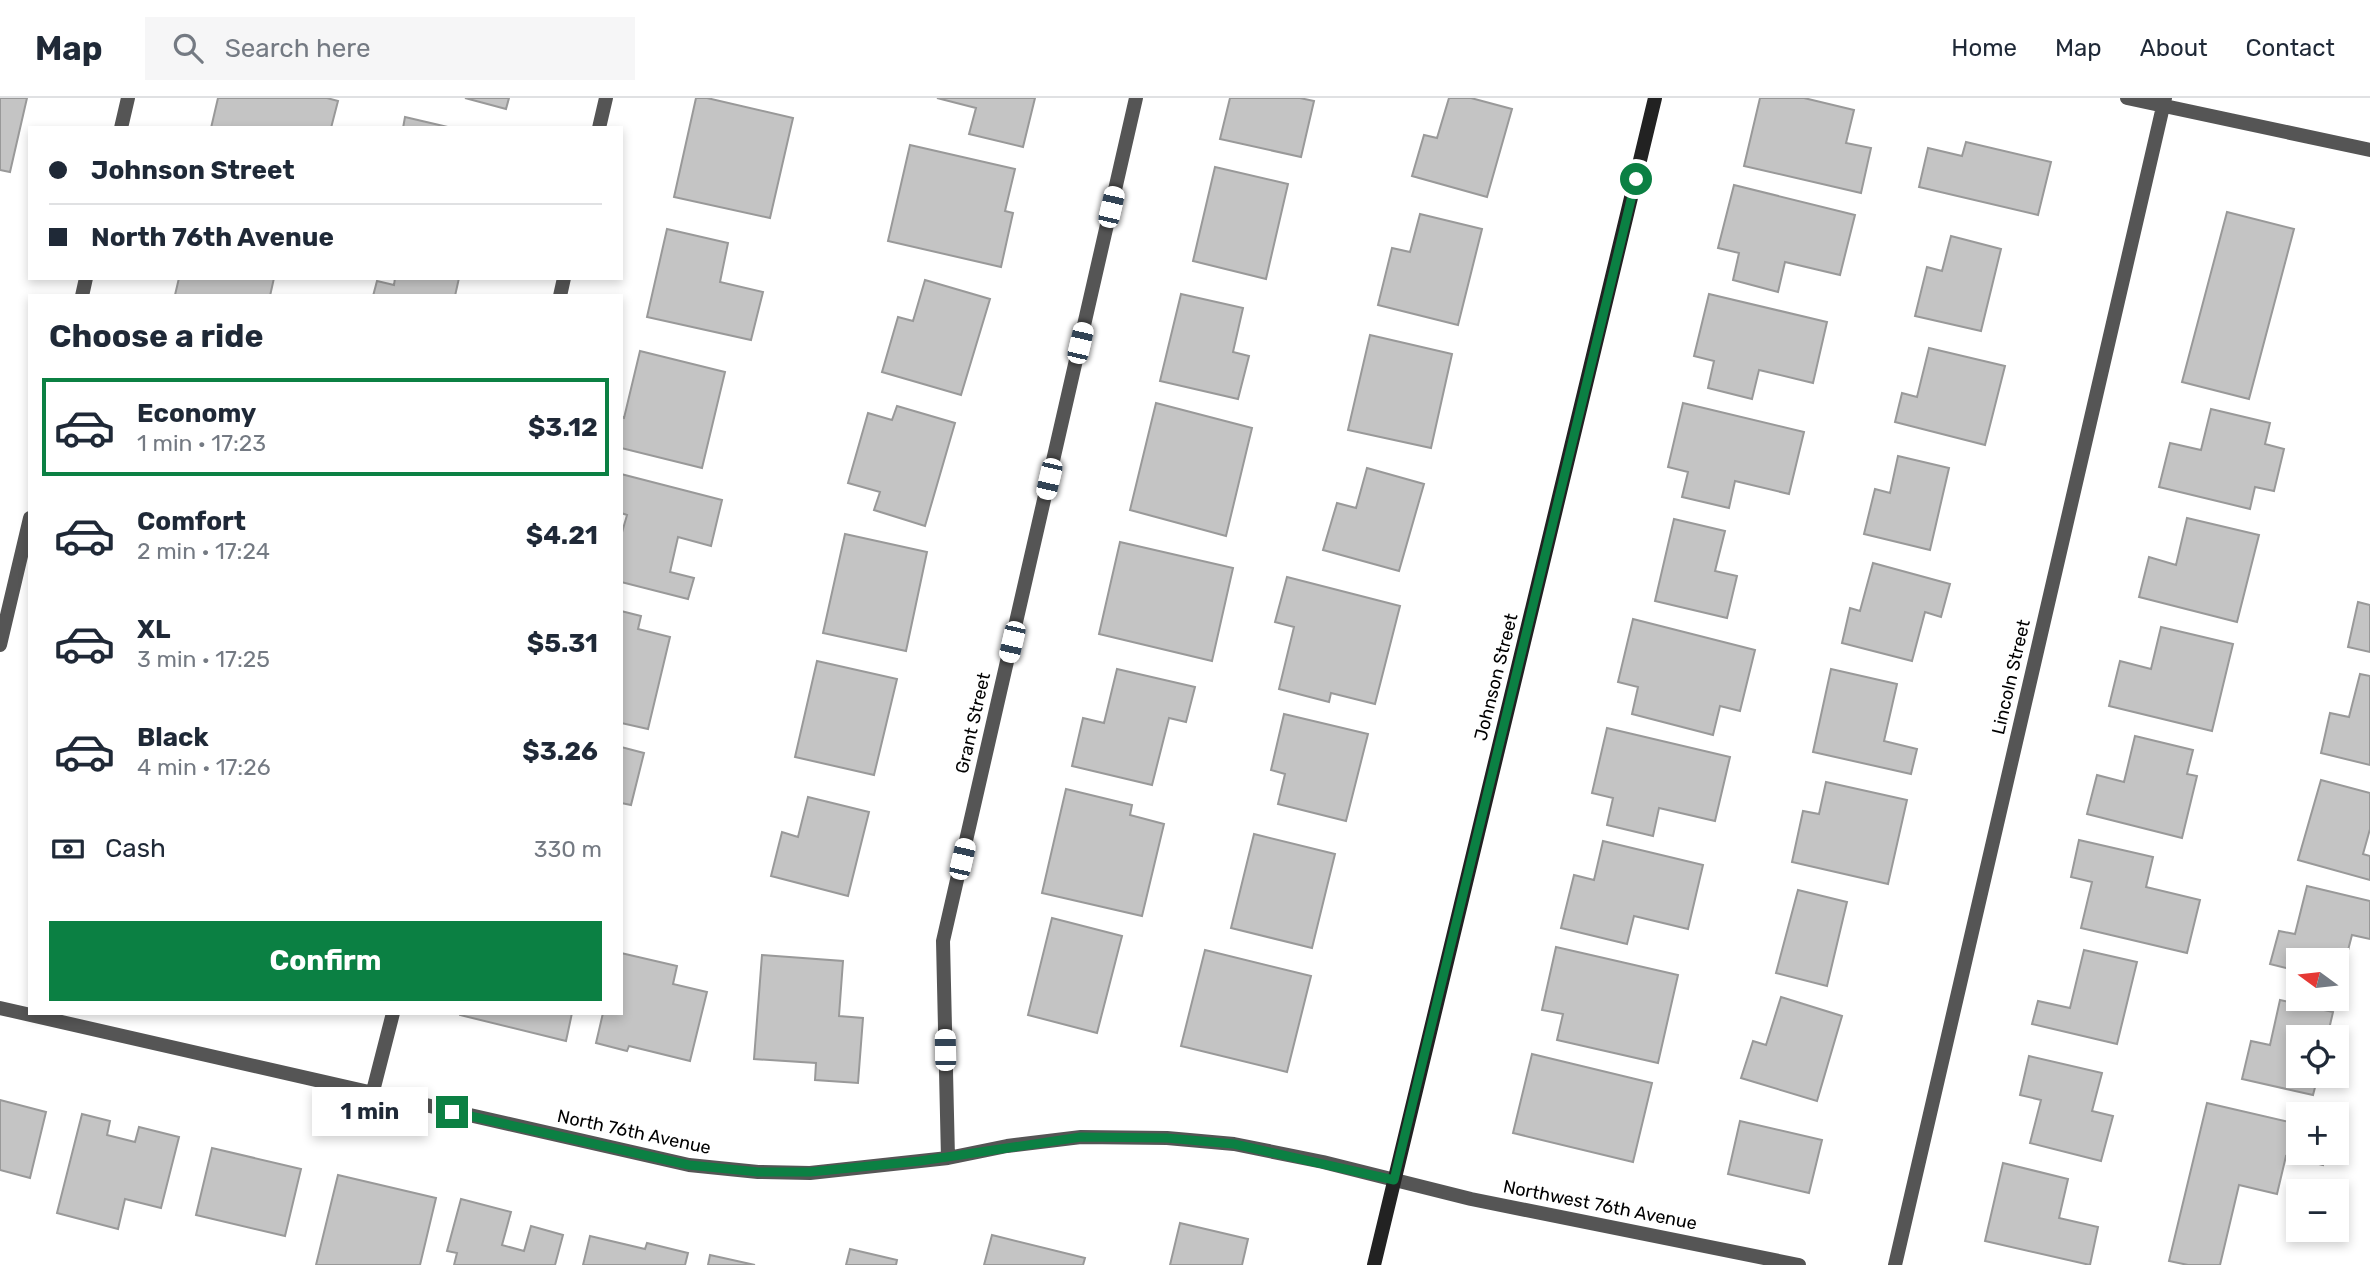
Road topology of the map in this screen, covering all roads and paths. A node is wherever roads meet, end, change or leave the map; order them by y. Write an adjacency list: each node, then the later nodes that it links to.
1 (128, 98): 7 (street)
2 (606, 98): 8 (street)
3 (1136, 98): 17 (street, Grant Street)
4 (1655, 98): 18 (street, Johnson Street)
5 (2127, 98): 6 (street)
6 (2164, 102): 9 (street); 21 (street, Lincoln Street)
7 (121, 126)
8 (599, 126)
9 (2370, 150)
10 (28, 526): 11 (street)
11 (0, 645)
12 (0, 1008): 13 (street, North 76th Avenue)
13 (28, 1015)
14 (30, 1015): 16 (street, North 76th Avenue)
15 (392, 1015): 16 (street)
16 (372, 1095): 17 (street, North 76th Avenue)
17 (948, 1158): 18 (street, North 76th Avenue)
18 (1394, 1180): 19 (street, Johnson Street); 20 (street, Northwest 76th Avenue)
19 (1374, 1265)
20 (1799, 1265)
21 (1895, 1265)

